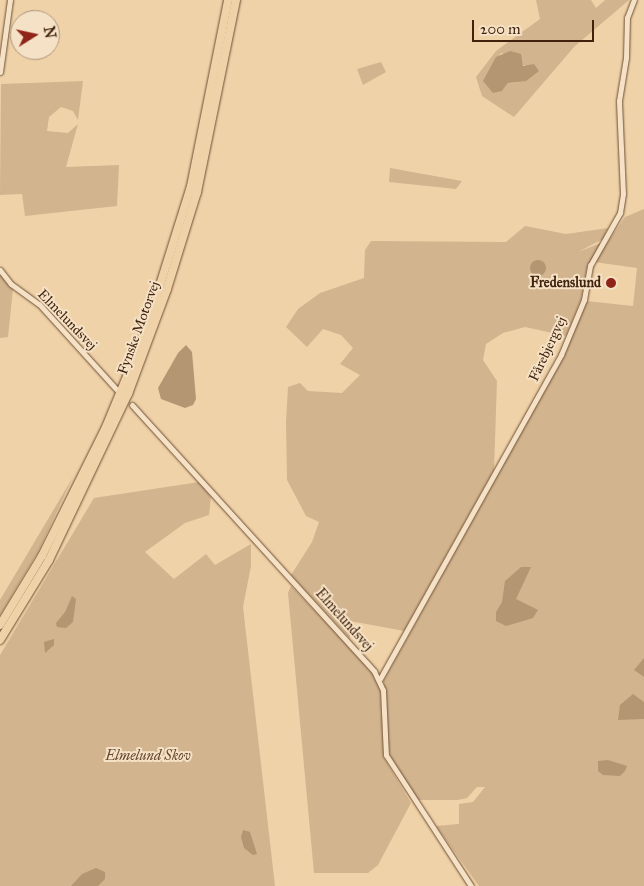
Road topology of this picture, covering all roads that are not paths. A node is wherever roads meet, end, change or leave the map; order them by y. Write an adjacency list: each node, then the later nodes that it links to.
1 (10, 0): 5 (street)
2 (228, 0): 9 (highway, Fynske Motorvej)
3 (236, 0): 10 (highway, Fynske Motorvej)
4 (634, 0): 11 (street, Fårebjergvej)
5 (0, 72)
6 (0, 270): 7 (street, Elmelundsvej)
7 (116, 389)
8 (132, 405): 11 (street, Elmelundsvej)
9 (0, 625)
10 (0, 640)
11 (380, 679): 12 (street)
12 (471, 886)

